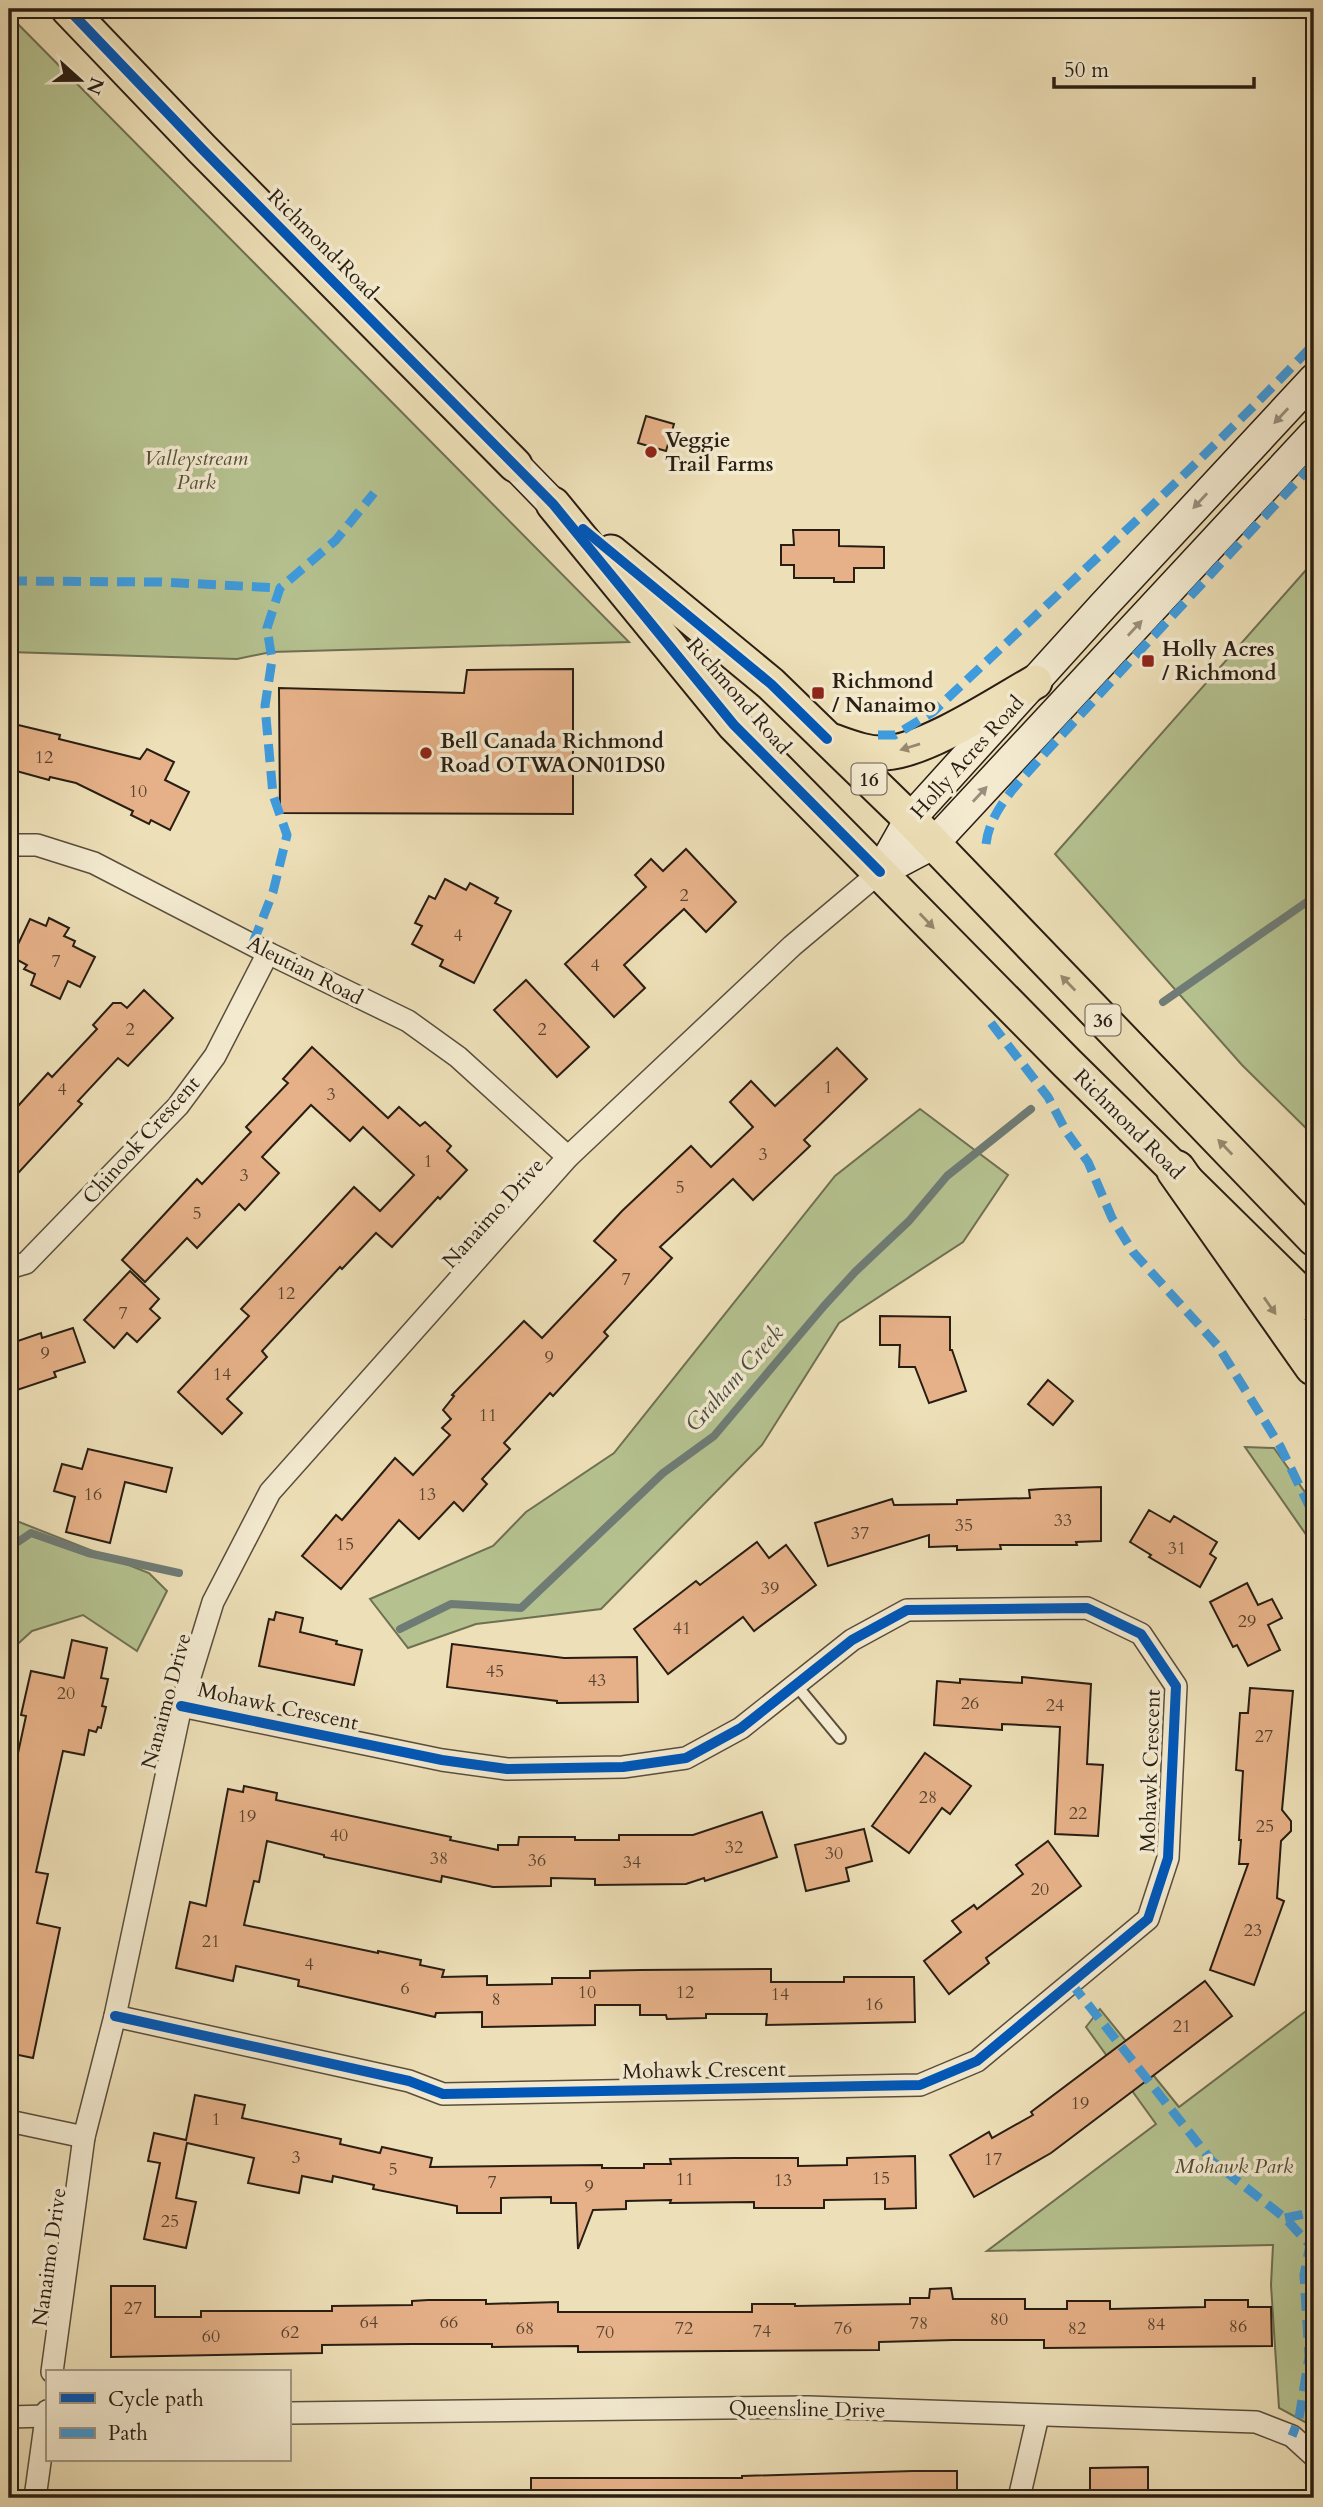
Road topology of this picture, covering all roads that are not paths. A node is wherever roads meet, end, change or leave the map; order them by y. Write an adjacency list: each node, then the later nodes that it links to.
1 (68, 9): 4 (main road, Richmond Road / 16)
2 (1314, 379): 6 (main road, Holly Acres Road, one-way to 6)
3 (1314, 434): 9 (main road, Holly Acres Road, one-way to 3)
4 (515, 465): 5 (main road, Richmond Road / 16)
5 (553, 503): 7 (main road, Richmond Road / 16); 11 (main road, Richmond Road / 16)
6 (1035, 682): 7 (main road, one-way to 7); 8 (main road, Holly Acres Road)
7 (827, 739): 8 (main road, Richmond Road / 16)
8 (910, 819): 9 (main road, Richmond Road / 36); 11 (main road, Holly Acres Road)
9 (933, 844): 11 (main road, Holly Acres Road); 15 (main road, Richmond Road / 36, one-way to 9)
10 (9, 845): 12 (street, Aleutian Road)
11 (880, 872): 13 (street, Nanaimo Drive); 14 (main road, Richmond Road, one-way to 14)
12 (268, 953): 13 (street, Aleutian Road); 16 (street, Chinook Crescent)
13 (568, 1157): 20 (street, Nanaimo Drive)
14 (1176, 1170): 17 (main road, Richmond Road); 18 (highway, one-way to 18)
15 (1314, 1240)
16 (9, 1268)
17 (1314, 1306)
18 (1314, 1366)
19 (796, 1685): 20 (street, Mohawk Crescent); 21 (lane); 22 (street, Mohawk Crescent)
20 (181, 1706): 22 (street, Nanaimo Drive)
21 (840, 1738)
22 (114, 2016): 24 (street, Nanaimo Drive)
23 (9, 2121): 24 (street)
24 (84, 2137): 25 (street, Nanaimo Drive)
25 (52, 2370)
26 (290, 2413): 28 (street, Queensline Drive)
27 (46, 2416): 29 (street)
28 (1038, 2416): 31 (street, Queensline Drive); 33 (street)
29 (9, 2417)
30 (46, 2423): 32 (street)
31 (1314, 2456)
32 (35, 2498)
33 (1019, 2498)

